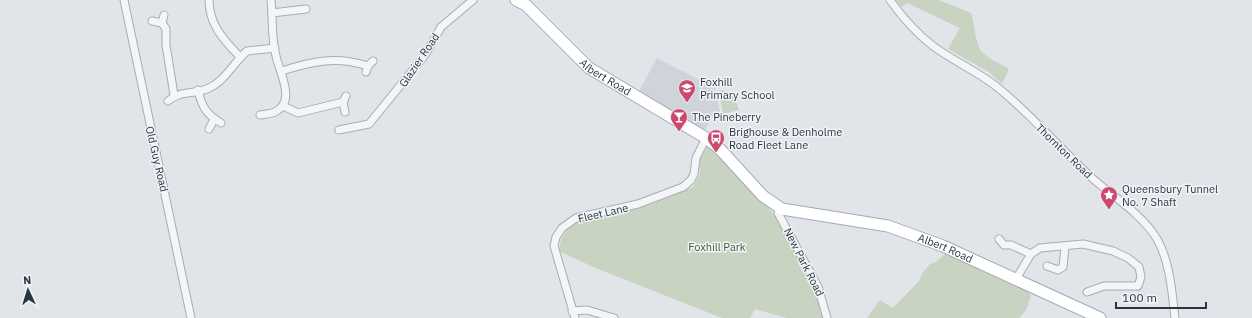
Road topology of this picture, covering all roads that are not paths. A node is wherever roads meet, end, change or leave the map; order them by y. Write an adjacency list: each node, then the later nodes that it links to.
1 (124, 0): 35 (street, Old Guy Road)
2 (209, 0): 13 (street)
3 (271, 0): 8 (street)
4 (473, 0): 25 (street, Glazier Road)
5 (516, 0): 26 (main road, Albert Road)
6 (890, 0): 39 (street, Thornton Road)
7 (306, 9): 8 (street)
8 (272, 14): 12 (street)
9 (164, 15): 11 (street)
10 (152, 21): 11 (street)
11 (162, 23): 17 (street)
12 (275, 48): 13 (street); 15 (street)
13 (240, 57): 16 (street)
14 (369, 67): 15 (street)
15 (282, 71): 20 (street)
16 (198, 90): 17 (street); 22 (street)
17 (174, 95): 18 (street)
18 (168, 101)
19 (266, 106): 20 (street)
20 (283, 106): 21 (street)
21 (345, 112)
22 (214, 119): 23 (street); 24 (street)
23 (221, 123)
24 (209, 129)
25 (339, 130)
26 (706, 138): 27 (main road, Albert Road); 34 (street, Fleet Lane)
27 (782, 209): 32 (main road, Albert Road); 37 (street, New Park Road)
28 (999, 240): 30 (street)
29 (1065, 247): 30 (street); 31 (street); 33 (street)
30 (1031, 254): 32 (street)
31 (1047, 266)
32 (1016, 279): 38 (main road, Albert Road)
33 (1087, 292)
34 (574, 314): 36 (street)
35 (191, 318)
36 (614, 318)
37 (827, 318)
38 (1100, 318)
39 (1175, 318)

